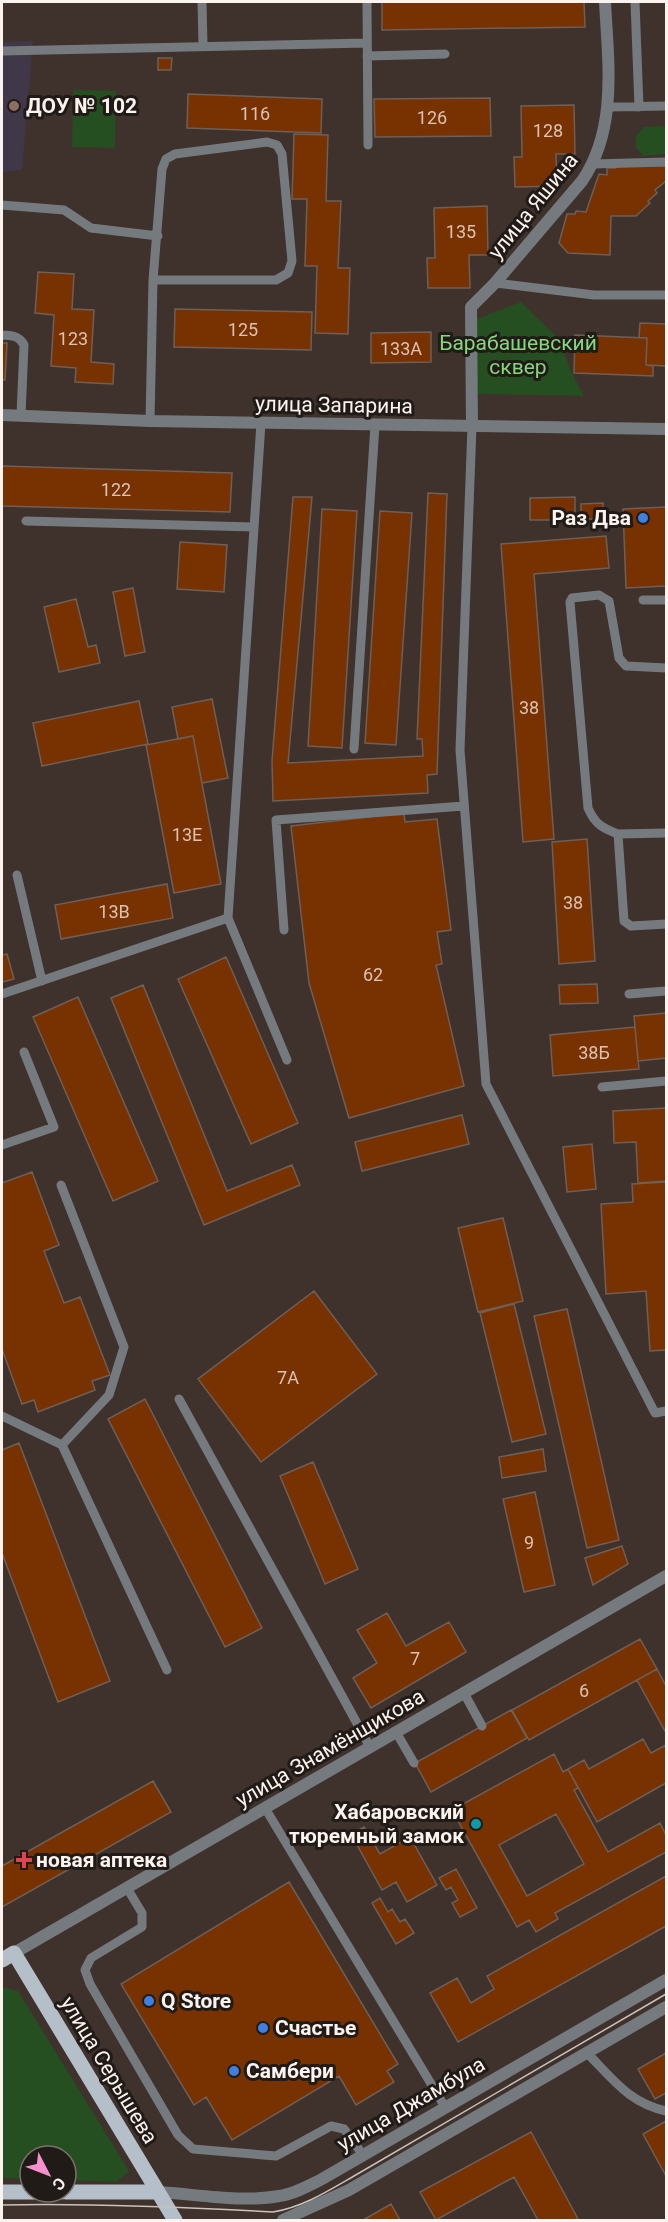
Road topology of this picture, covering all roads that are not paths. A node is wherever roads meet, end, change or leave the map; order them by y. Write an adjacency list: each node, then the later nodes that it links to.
1 (202, 2): 6 (lane)
2 (367, 2): 5 (lane)
3 (605, 2): 11 (street, улица Яшина)
4 (635, 2): 12 (lane)
5 (367, 43): 6 (lane); 9 (lane)
6 (203, 46): 7 (lane)
7 (2, 51)
8 (445, 54): 9 (lane)
9 (367, 56): 13 (lane)
10 (666, 106): 12 (lane)
11 (608, 107): 12 (lane); 15 (street, улица Яшина)
12 (639, 107)
13 (368, 145)
14 (666, 162): 15 (lane)
15 (594, 164): 19 (street, улица Яшина)
16 (2, 205): 17 (lane)
17 (158, 236): 18 (lane); 18 (lane)
18 (153, 280): 24 (lane)
19 (495, 283): 20 (lane); 27 (street, улица Яшина)
20 (666, 295)
21 (2, 335): 23 (lane)
22 (2, 414): 23 (street, улица Запарина)
23 (21, 415): 24 (street, улица Запарина)
24 (150, 421): 25 (street, улица Запарина)
25 (261, 423): 26 (street, улица Запарина); 30 (lane)
26 (375, 425): 27 (street, улица Запарина); 34 (lane)
27 (472, 426): 28 (street, улица Запарина); 35 (lane)
28 (666, 429)
29 (26, 521): 30 (lane)
30 (254, 527): 39 (lane)
31 (643, 600): 32 (lane)
32 (666, 600)
33 (666, 668): 37 (lane)
34 (354, 749)
35 (464, 806): 41 (lane); 53 (lane)
36 (666, 833): 37 (lane)
37 (618, 834): 40 (lane)
38 (17, 874): 42 (lane)
39 (228, 918): 42 (lane); 47 (lane)
40 (666, 924)
41 (284, 930)
42 (42, 981): 44 (lane)
43 (666, 991): 45 (lane)
44 (2, 994)
45 (629, 994)
46 (24, 1052): 50 (lane)
47 (287, 1060)
48 (666, 1081): 49 (lane)
49 (602, 1087)
50 (2, 1145)
51 (61, 1185): 55 (lane)
52 (179, 1399): 61 (lane)
53 (666, 1411)
54 (2, 1416): 55 (lane)
55 (62, 1445): 57 (lane)
56 (666, 1576): 58 (street, улица Знамёнщикова)
57 (167, 1670)
58 (464, 1694): 59 (lane); 60 (street, улица Знамёнщикова)
59 (483, 1726)
60 (396, 1732): 61 (street, улица Знамёнщикова); 62 (lane)
61 (370, 1747): 63 (street, улица Знамёнщикова)
62 (414, 1763)
63 (265, 1808): 64 (street, улица Знамёнщикова); 69 (lane)
64 (127, 1888): 65 (street, улица Знамёнщикова); 71 (lane)
65 (8, 1957): 75 (main road, улица Серышева)
66 (666, 1980): 69 (street, улица Джамбула)
67 (666, 2007): 68 (street, улица Джамбула)
68 (587, 2053): 70 (lane); 77 (street, улица Джамбула)
69 (445, 2107): 71 (street, улица Джамбула)
70 (666, 2111)
71 (363, 2155): 75 (street, улица Джамбула)
72 (2, 2192): 73 (main road)
73 (18, 2192)
74 (78, 2192): 75 (main road)
75 (158, 2192): 76 (main road, улица Серышева)
76 (175, 2220)
77 (283, 2220)

